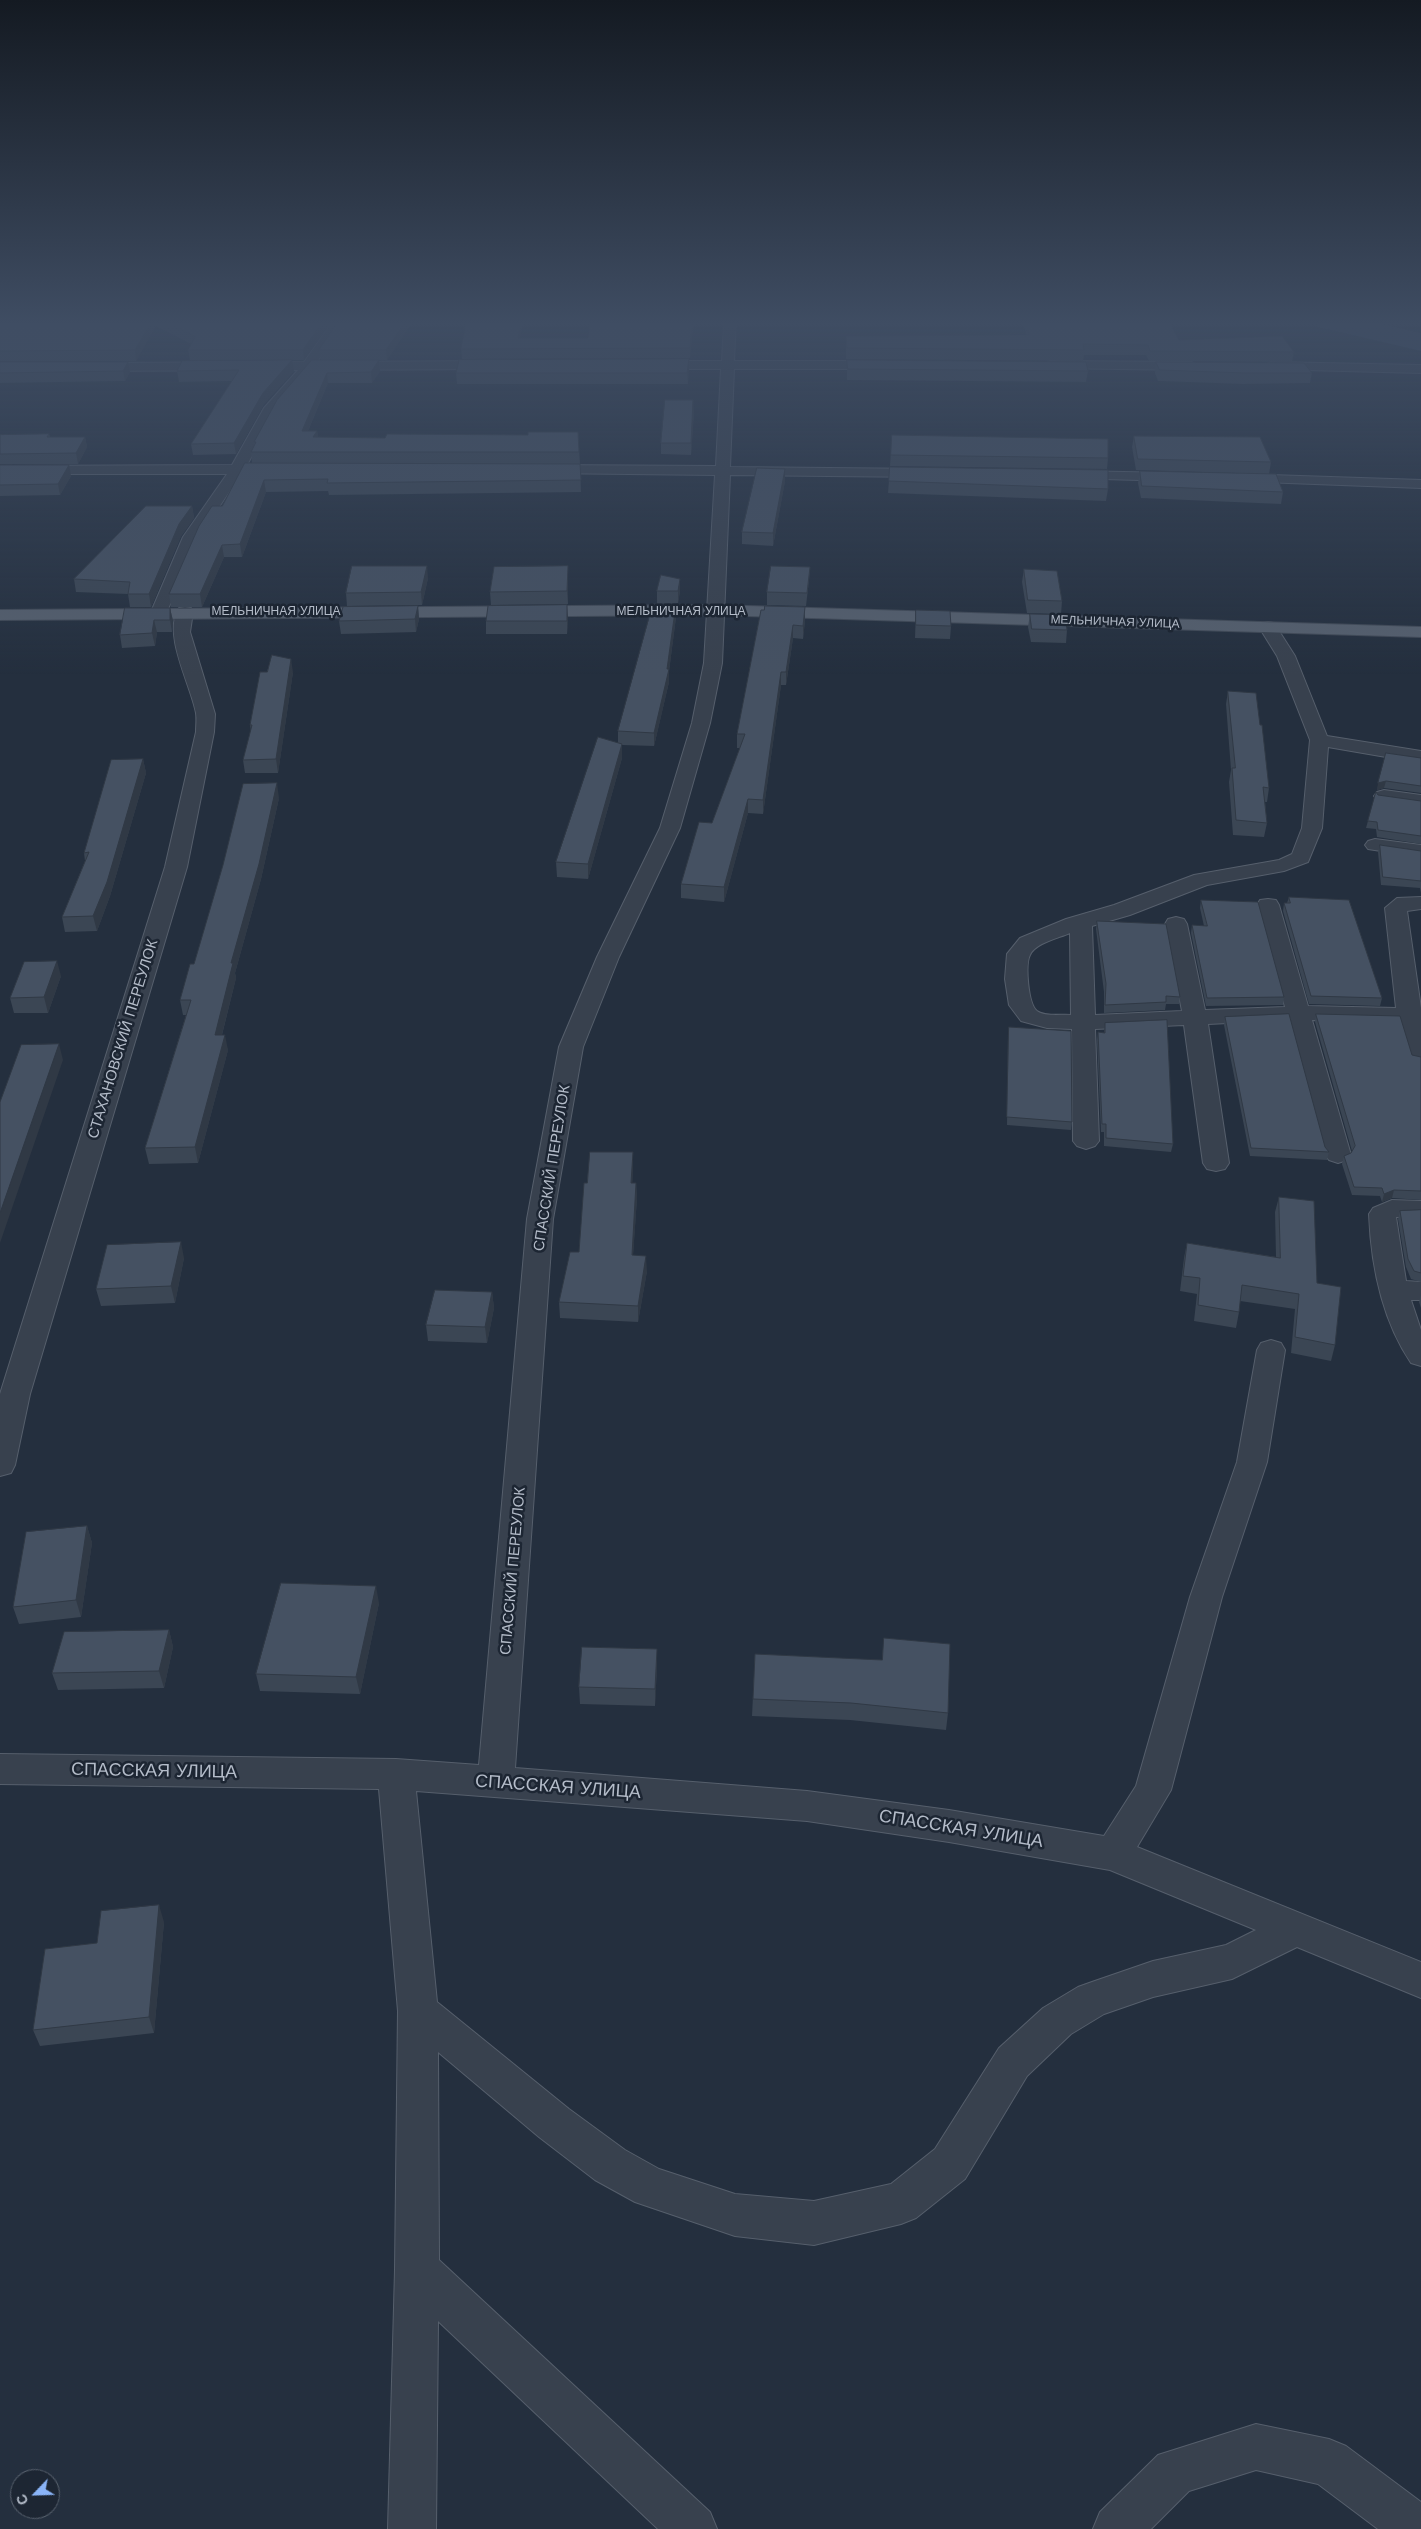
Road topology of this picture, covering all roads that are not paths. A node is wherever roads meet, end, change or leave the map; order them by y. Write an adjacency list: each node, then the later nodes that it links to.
1 (254, 439): 3 (street)
2 (725, 439): 6 (street, СПАССКИЙ ПЕРЕУЛОК)
3 (237, 469): 4 (street); 7 (street); 14 (street)
4 (297, 469)
5 (525, 469): 6 (street)
6 (723, 469): 8 (street); 13 (street, СПАССКИЙ ПЕРЕУЛОК)
7 (0, 470)
8 (942, 473)
9 (1052, 475): 10 (street)
10 (1191, 477)
11 (1221, 478): 12 (street)
12 (1421, 484)
13 (715, 610): 15 (main road, МЕЛЬНИЧНАЯ УЛИЦА); 17 (main road, МЕЛЬНИЧНАЯ УЛИЦА); 44 (street, СПАССКИЙ ПЕРЕУЛОК)
14 (159, 612): 15 (main road, МЕЛЬНИЧНАЯ УЛИЦА); 16 (main road, МЕЛЬНИЧНАЯ УЛИЦА)
15 (185, 612): 41 (street, СТАХАНОВСКИЙ ПЕРЕУЛОК)
16 (0, 615)
17 (1268, 627): 18 (main road, МЕЛЬНИЧНАЯ УЛИЦА); 19 (street)
18 (1421, 632)
19 (1319, 740): 20 (street); 27 (street)
20 (1421, 757)
21 (1384, 796): 22 (street)
22 (1421, 801)
23 (1375, 845): 24 (street)
24 (1421, 851)
25 (1421, 903): 30 (street)
26 (1268, 905): 29 (street)
27 (1082, 922): 32 (street); 32 (street)
28 (1176, 924): 31 (street)
29 (1298, 1013): 30 (street); 31 (street); 35 (street)
30 (1415, 1015): 33 (street)
31 (1195, 1017): 32 (street); 36 (street)
32 (1085, 1022): 34 (street)
33 (1421, 1057)
34 (1086, 1141)
35 (1338, 1155)
36 (1216, 1162)
37 (1421, 1209): 38 (street)
38 (1408, 1290): 40 (street)
39 (1271, 1350): 45 (street)
40 (1421, 1356)
41 (0, 1465)
42 (0, 1769): 43 (street, СПАССКАЯ УЛИЦА)
43 (396, 1774): 44 (street, СПАССКАЯ УЛИЦА); 48 (street)
44 (496, 1782): 45 (street, СПАССКАЯ УЛИЦА)
45 (1113, 1854): 46 (street, СПАССКАЯ УЛИЦА)
46 (1296, 1928): 47 (street, СПАССКАЯ УЛИЦА); 48 (street)
47 (1421, 1980)
48 (418, 2011): 49 (street)
49 (417, 2270): 50 (street); 51 (street)
50 (412, 2529)
51 (693, 2529)
52 (1116, 2529): 53 (street)
53 (1418, 2529)

